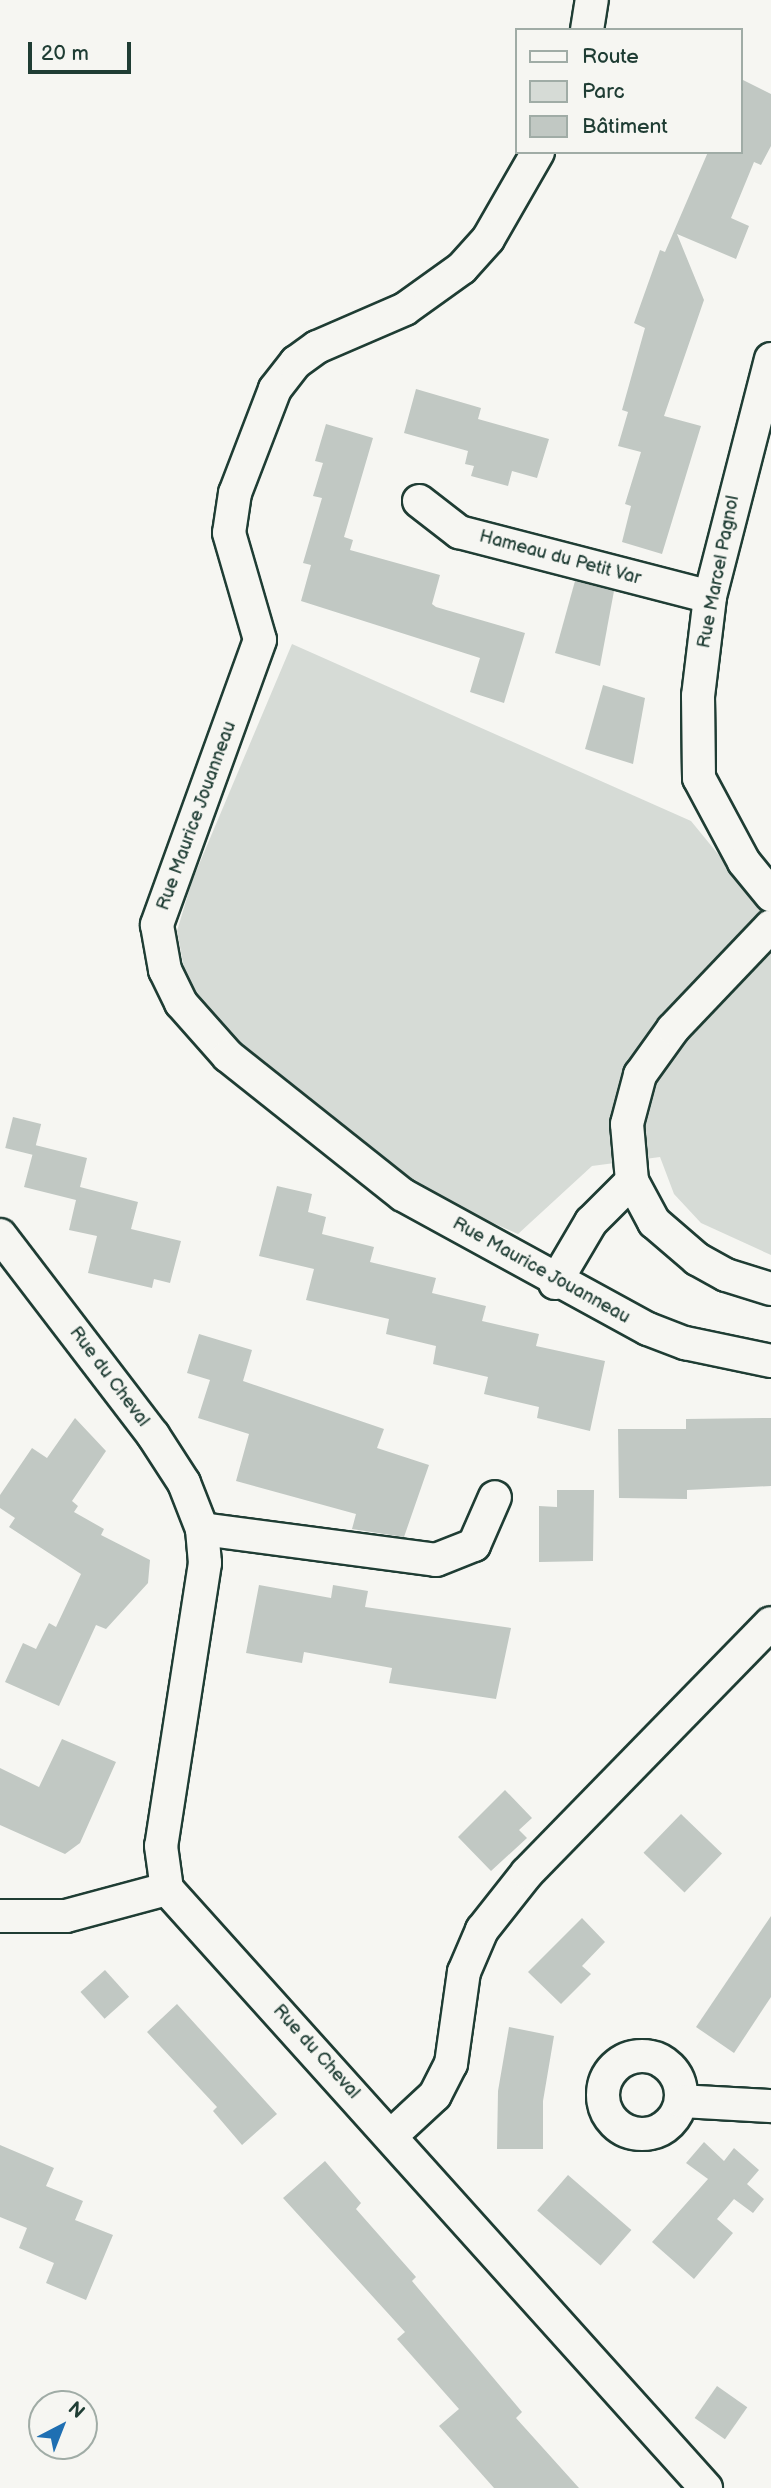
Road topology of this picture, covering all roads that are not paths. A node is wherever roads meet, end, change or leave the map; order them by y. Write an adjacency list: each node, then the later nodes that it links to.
1 (592, 0): 2 (street)
2 (587, 28)
3 (537, 154): 11 (street, Rue Maurice Jouanneau)
4 (771, 359): 6 (street, Rue Marcel Pagnol)
5 (419, 500): 6 (street, Hameau du Petit Var)
6 (710, 597): 7 (street, Rue Marcel Pagnol)
7 (771, 895)
8 (771, 926): 9 (street)
9 (632, 1181): 11 (street); 12 (street)
10 (4, 1251): 15 (street, Rue du Cheval)
11 (555, 1283): 13 (street, Rue Maurice Jouanneau)
12 (771, 1289)
13 (771, 1361)
14 (495, 1497): 15 (street)
15 (202, 1529): 17 (street, Rue du Cheval)
16 (771, 1623): 21 (street)
17 (167, 1889): 18 (street); 21 (street, Rue du Cheval)
18 (0, 1916)
19 (681, 2101): 20 (street)
20 (771, 2106)
21 (393, 2134): 22 (street, Rue du Cheval)
22 (706, 2488)

